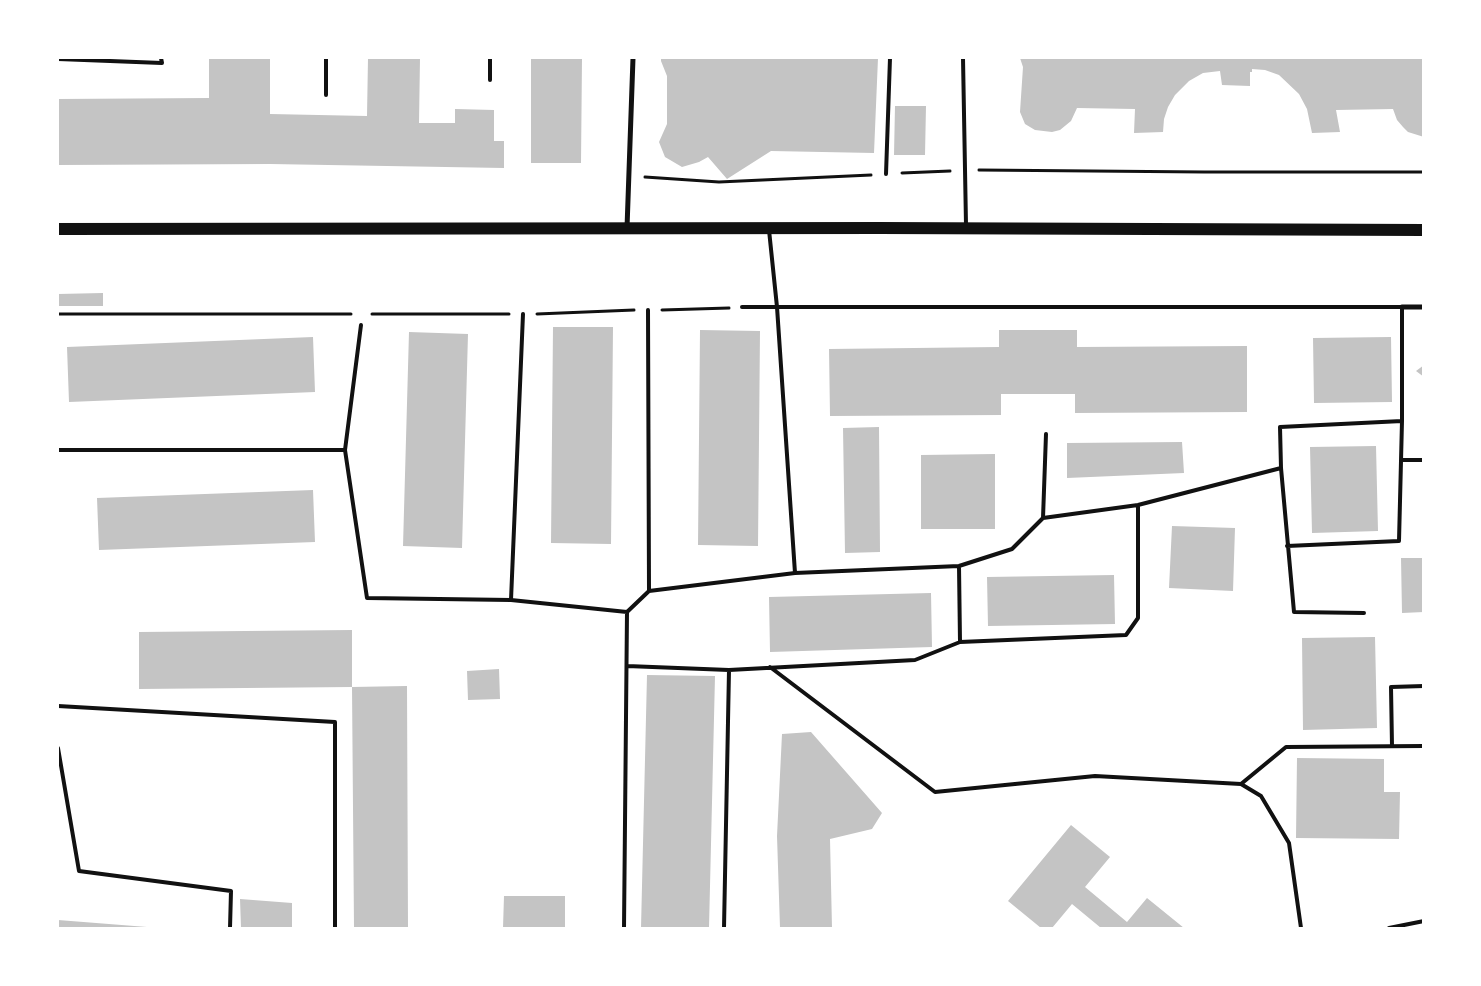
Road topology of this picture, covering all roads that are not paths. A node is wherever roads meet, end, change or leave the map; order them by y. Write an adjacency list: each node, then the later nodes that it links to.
1 (161, 58): 7 (lane)
2 (326, 58): 9 (lane)
3 (490, 58): 8 (lane)
4 (633, 58): 13 (street)
5 (890, 58): 10 (lane)
6 (963, 58): 11 (lane)
7 (58, 59)
8 (490, 80)
9 (326, 95)
10 (886, 174)
11 (966, 228): 14 (main road); 15 (main road)
12 (58, 229): 13 (main road)
13 (627, 229): 14 (main road)
14 (768, 229): 33 (lane)
15 (1424, 230)
16 (742, 307): 17 (lane)
17 (1402, 307): 18 (street); 22 (lane)
18 (1424, 307)
19 (648, 310): 34 (lane)
20 (523, 314): 35 (lane)
21 (361, 325): 25 (lane)
22 (1402, 421): 26 (lane); 28 (lane)
23 (1046, 434): 30 (lane)
24 (58, 450): 25 (lane)
25 (345, 450): 35 (lane)
26 (1401, 460): 27 (lane); 31 (lane)
27 (1424, 460)
28 (1281, 468): 29 (lane); 31 (lane)
29 (1138, 505): 30 (lane); 38 (lane)
30 (1043, 518): 32 (lane)
31 (1288, 546): 37 (lane)
32 (959, 566): 33 (lane); 38 (lane)
33 (795, 573): 34 (lane)
34 (649, 591): 36 (lane)
35 (511, 600): 36 (lane)
36 (628, 612): 39 (lane)
37 (1364, 613)
38 (960, 642): 40 (lane)
39 (627, 666): 41 (lane); 51 (lane)
40 (770, 667): 41 (lane); 47 (lane)
41 (728, 670): 52 (lane)
42 (1424, 686): 44 (lane)
43 (58, 706): 50 (lane)
44 (1392, 746): 45 (lane); 47 (lane)
45 (1424, 746)
46 (58, 748): 49 (lane)
47 (1241, 784): 53 (lane)
48 (1424, 922): 54 (lane)
49 (230, 928)
50 (335, 928)
51 (624, 928)
52 (724, 928)
53 (1301, 928)
54 (1389, 928)

